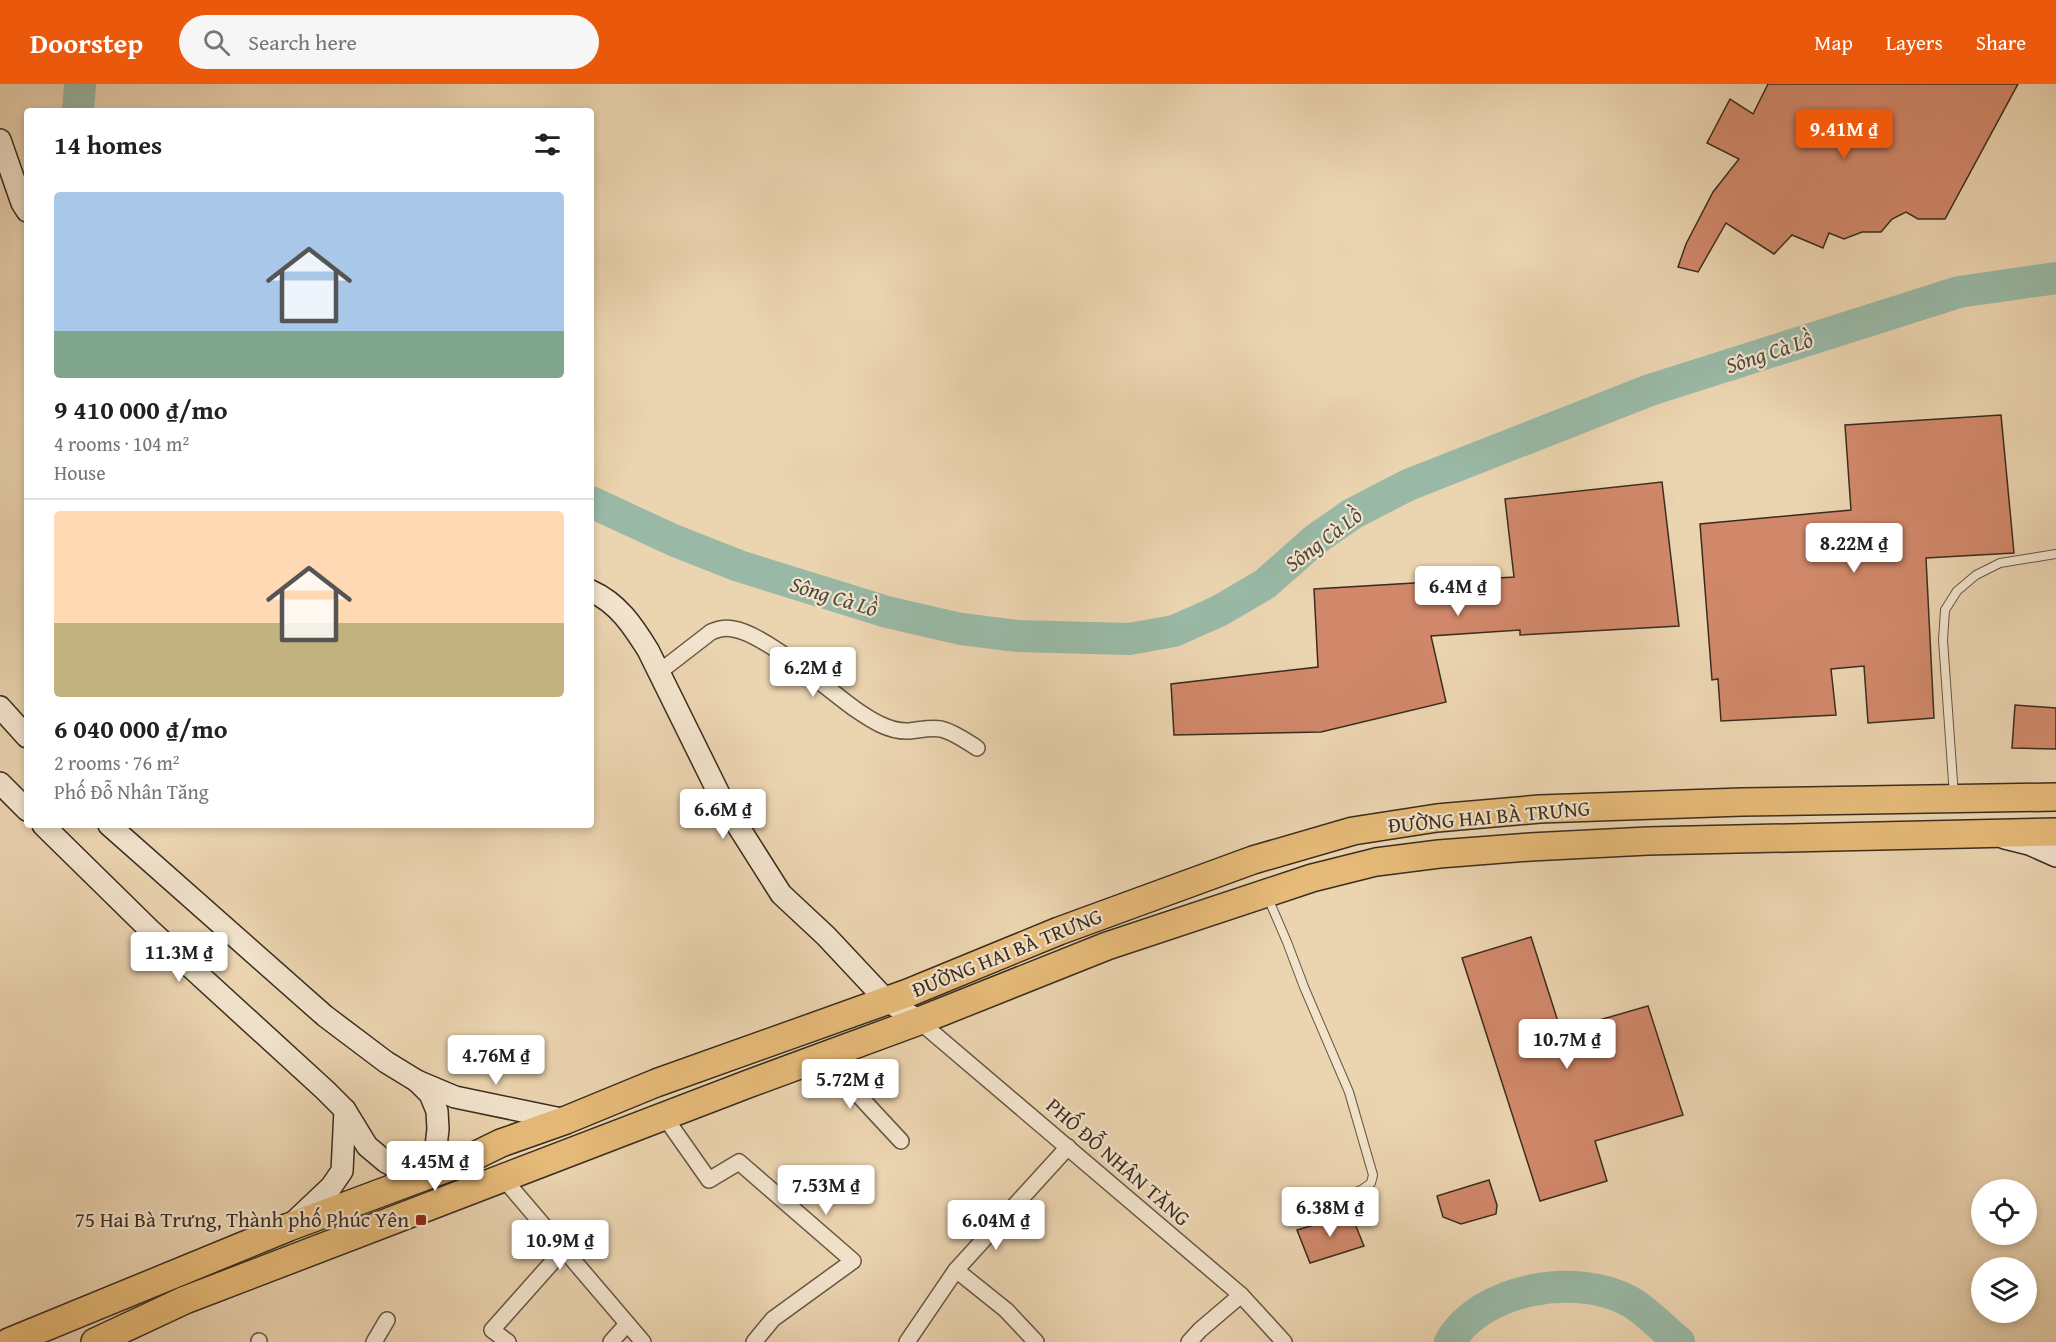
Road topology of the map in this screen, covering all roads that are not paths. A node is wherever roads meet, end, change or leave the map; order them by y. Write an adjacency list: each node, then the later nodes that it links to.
1 (0, 140): 2 (main road)
2 (24, 206)
3 (2056, 554): 11 (lane)
4 (594, 592): 5 (main road)
5 (658, 673): 8 (street); 20 (main road)
6 (0, 707): 7 (main road)
7 (24, 734)
8 (977, 748)
9 (0, 783): 12 (main road)
10 (2056, 797): 11 (highway, ĐƯỜNG HAI BÀ TRƯNG)
11 (1954, 800): 18 (highway, ĐƯỜNG HAI BÀ TRƯNG)
12 (24, 807)
13 (46, 828): 24 (main road)
14 (112, 828): 23 (main road)
15 (2056, 832): 16 (highway, ĐƯỜNG HAI BÀ TRƯNG)
16 (1993, 834): 17 (main road); 19 (highway, ĐƯỜNG HAI BÀ TRƯNG)
17 (2056, 856)
18 (1253, 860): 19 (highway); 20 (highway, ĐƯỜNG HAI BÀ TRƯNG)
19 (1266, 894): 21 (highway, ĐƯỜNG HAI BÀ TRƯNG); 31 (lane)
20 (886, 1000): 21 (main road); 26 (highway, ĐƯỜNG HAI BÀ TRƯNG)
21 (919, 1021): 22 (highway, ĐƯỜNG HAI BÀ TRƯNG); 28 (street, PHỐ ĐỖ NHÂN TĂNG)
22 (822, 1056): 25 (highway, ĐƯỜNG HAI BÀ TRƯNG); 27 (street)
23 (417, 1081): 26 (main road); 29 (main road)
24 (345, 1110): 29 (main road); 32 (main road)
25 (663, 1116): 30 (highway, ĐƯỜNG HAI BÀ TRƯNG); 44 (street)
26 (566, 1120): 29 (highway, ĐƯỜNG HAI BÀ TRƯNG)
27 (901, 1141)
28 (1068, 1147): 34 (street); 35 (street, PHỐ ĐỖ NHÂN TĂNG)
29 (425, 1176): 32 (highway, ĐƯỜNG HAI BÀ TRƯNG)
30 (503, 1178): 33 (street); 39 (highway, ĐƯỜNG HAI BÀ TRƯNG)
31 (1289, 1217)
32 (289, 1227): 38 (highway, ĐƯỜNG HAI BÀ TRƯNG)
33 (564, 1249): 37 (street); 41 (street)
34 (956, 1270): 45 (street); 46 (street)
35 (1241, 1295): 47 (street); 48 (street, PHỐ ĐỖ NHÂN TĂNG)
36 (387, 1320): 40 (street)
37 (627, 1324): 42 (street); 43 (street)
38 (9, 1342)
39 (94, 1342)
40 (374, 1342)
41 (508, 1342)
42 (611, 1342)
43 (643, 1342)
44 (754, 1342)
45 (907, 1342)
46 (1036, 1342)
47 (1189, 1342)
48 (1284, 1342)

